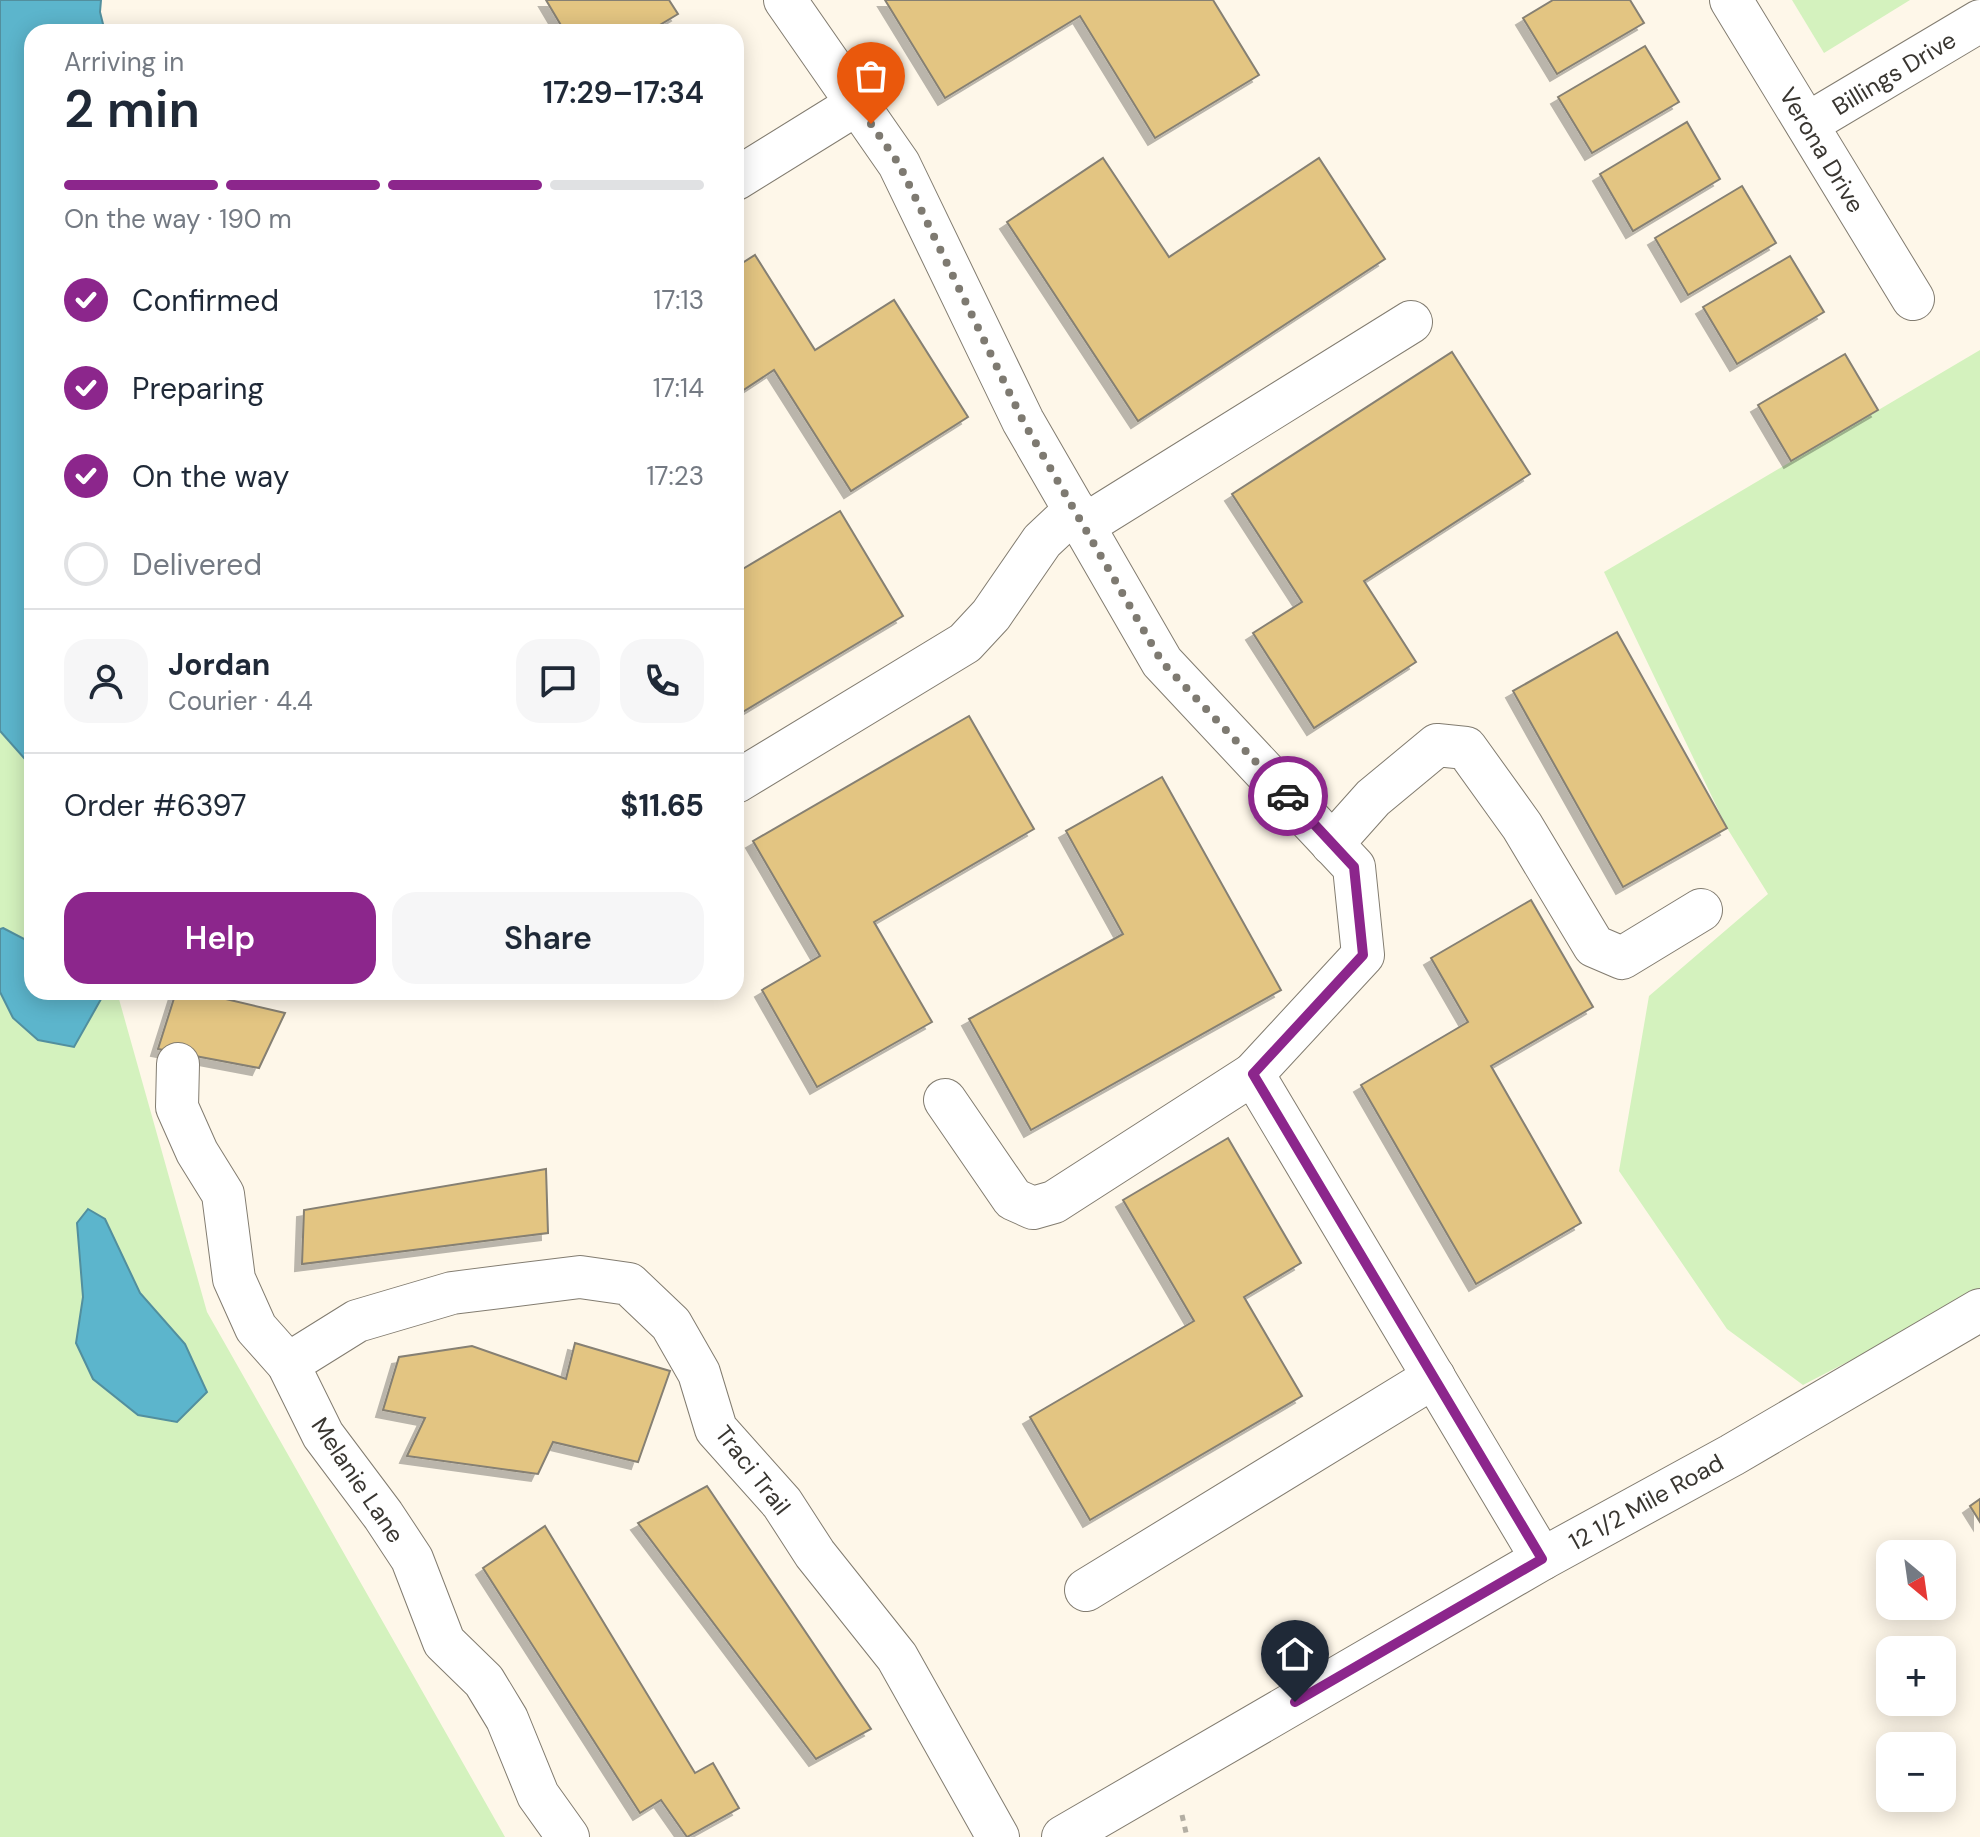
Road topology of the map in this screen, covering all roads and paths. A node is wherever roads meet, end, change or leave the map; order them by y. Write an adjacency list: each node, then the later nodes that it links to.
1 (785, 0): 4 (street)
2 (1731, 0): 5 (street, Verona Drive)
3 (1980, 21): 5 (street, Billings Drive)
4 (857, 104): 6 (street); 9 (street)
5 (1807, 124): 7 (street, Verona Drive)
6 (744, 174)
7 (1913, 299)
8 (1411, 322): 9 (street)
9 (1079, 518): 10 (street); 11 (street)
10 (744, 777)
11 (1332, 844): 12 (street); 14 (street)
12 (1701, 910)
13 (178, 1064): 17 (street, Melanie Lane)
14 (1253, 1074): 15 (street); 18 (street)
15 (945, 1100)
16 (1980, 1310): 19 (street, 12 1/2 Mile Road)
17 (288, 1364): 21 (street, Melanie Lane); 22 (street, Traci Trail)
18 (1434, 1377): 19 (street); 20 (street)
19 (1542, 1559): 23 (street, 12 1/2 Mile Road)
20 (1086, 1590)
21 (568, 1837)
22 (998, 1837)
23 (1063, 1837)

